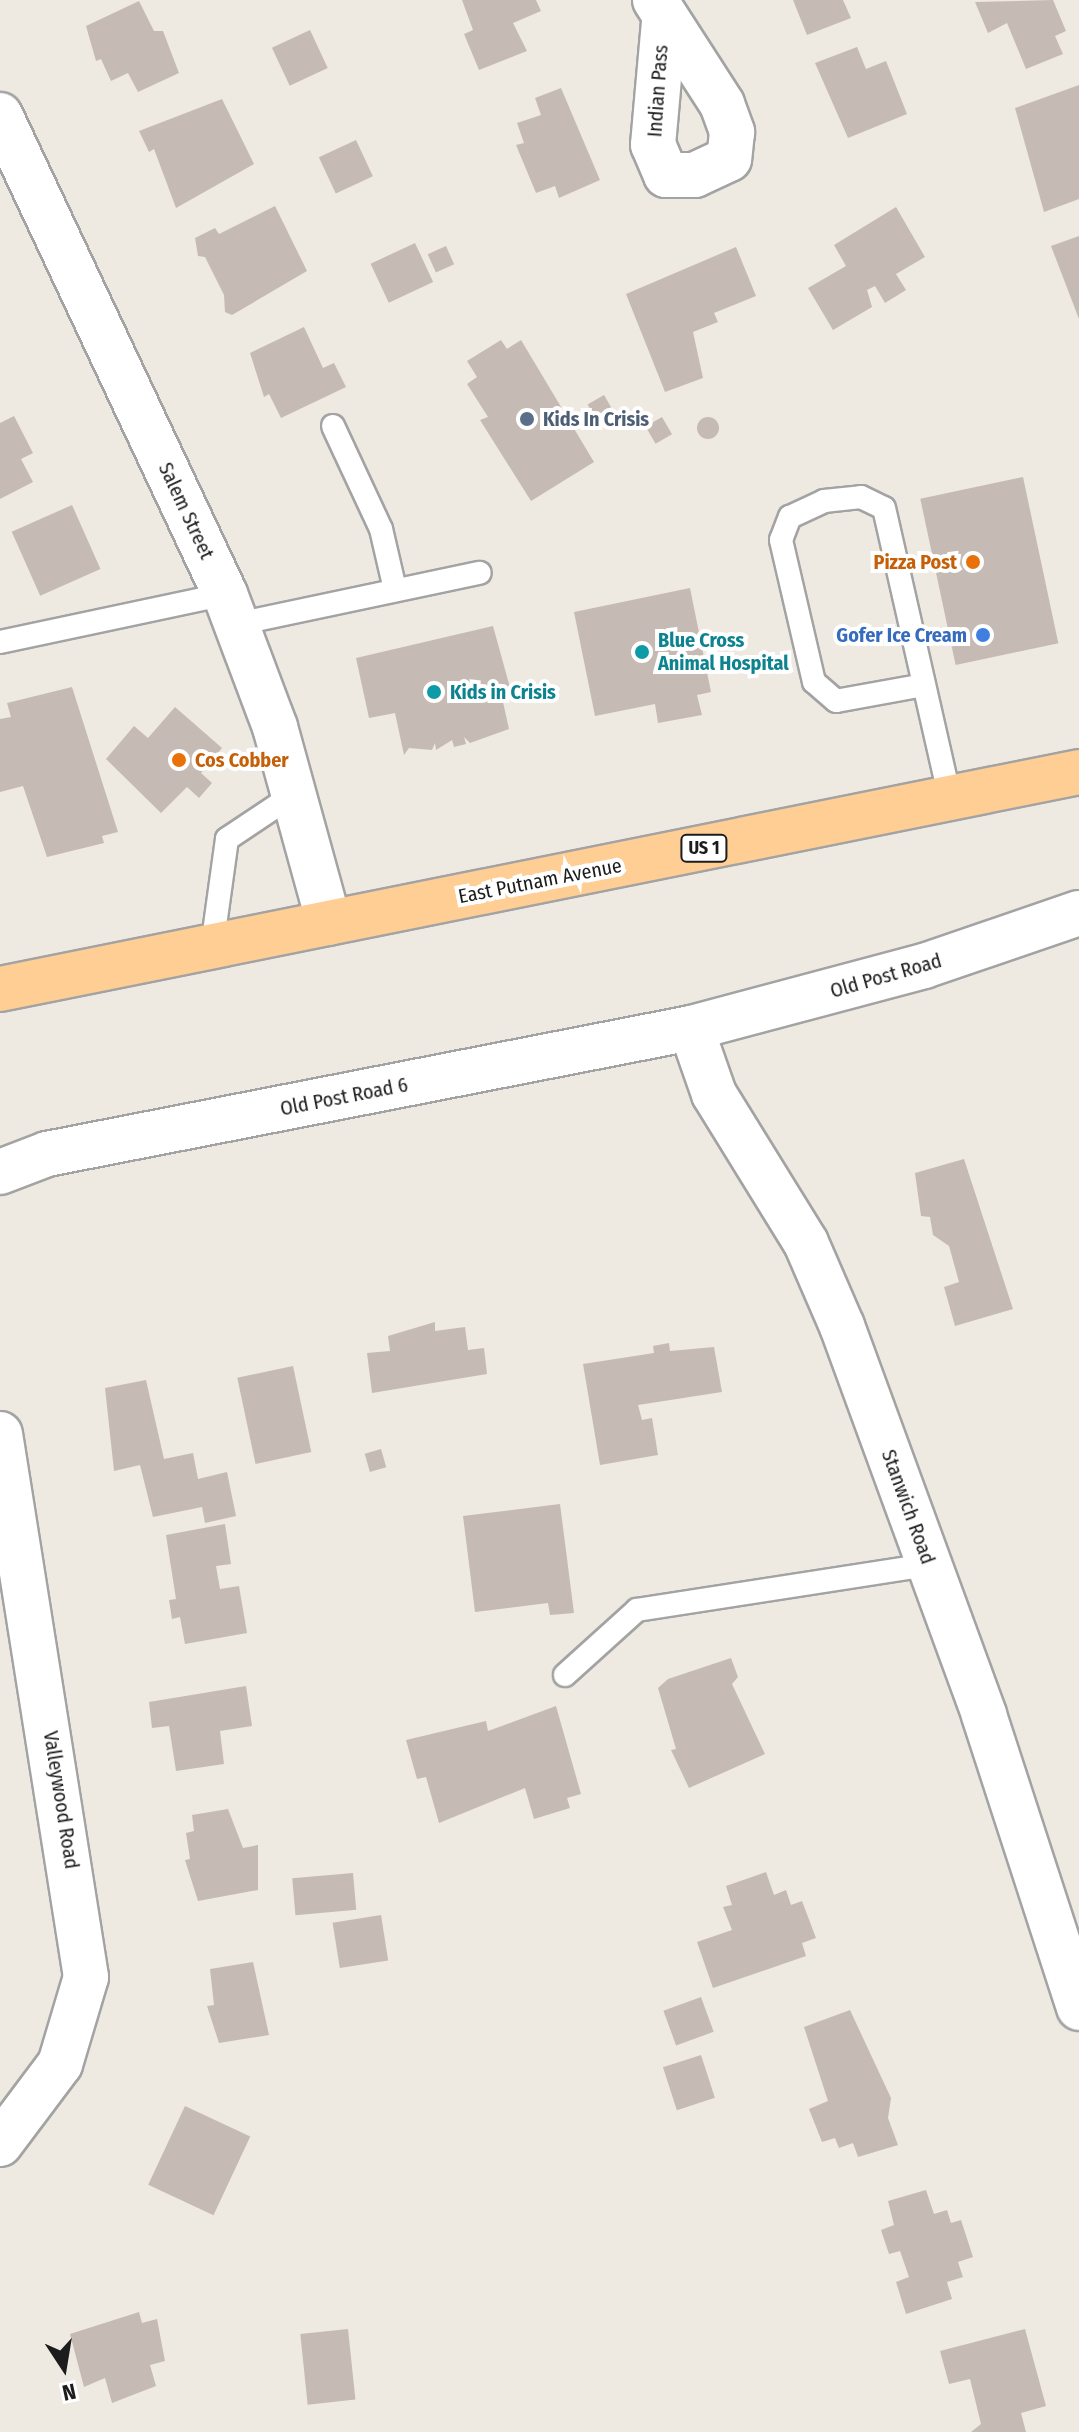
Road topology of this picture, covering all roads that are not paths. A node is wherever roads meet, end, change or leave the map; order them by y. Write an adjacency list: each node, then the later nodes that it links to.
1 (0, 115): 5 (street, Salem Street)
2 (333, 426): 4 (lane)
3 (480, 573): 4 (lane)
4 (395, 589): 5 (lane)
5 (231, 609): 6 (lane); 9 (street, Salem Street)
6 (0, 642)
7 (924, 685): 7 (lane); 10 (lane)
8 (1079, 772): 10 (main road, East Putnam Avenue / US 1)
9 (296, 793): 12 (street, Salem Street); 13 (lane)
10 (950, 799): 12 (main road, East Putnam Avenue / US 1)
11 (1079, 913): 15 (street, Old Post Road)
12 (329, 923): 13 (main road, East Putnam Avenue / US 1)
13 (212, 947): 14 (main road, East Putnam Avenue / US 1)
14 (0, 989)
15 (691, 1028): 16 (street, Old Post Road 6); 18 (street, Stanwich Road)
16 (0, 1172)
17 (1, 1449): 21 (street, Valleywood Road)
18 (929, 1565): 19 (lane); 20 (street, Stanwich Road)
19 (565, 1675)
20 (1079, 2008)
21 (0, 2144)

